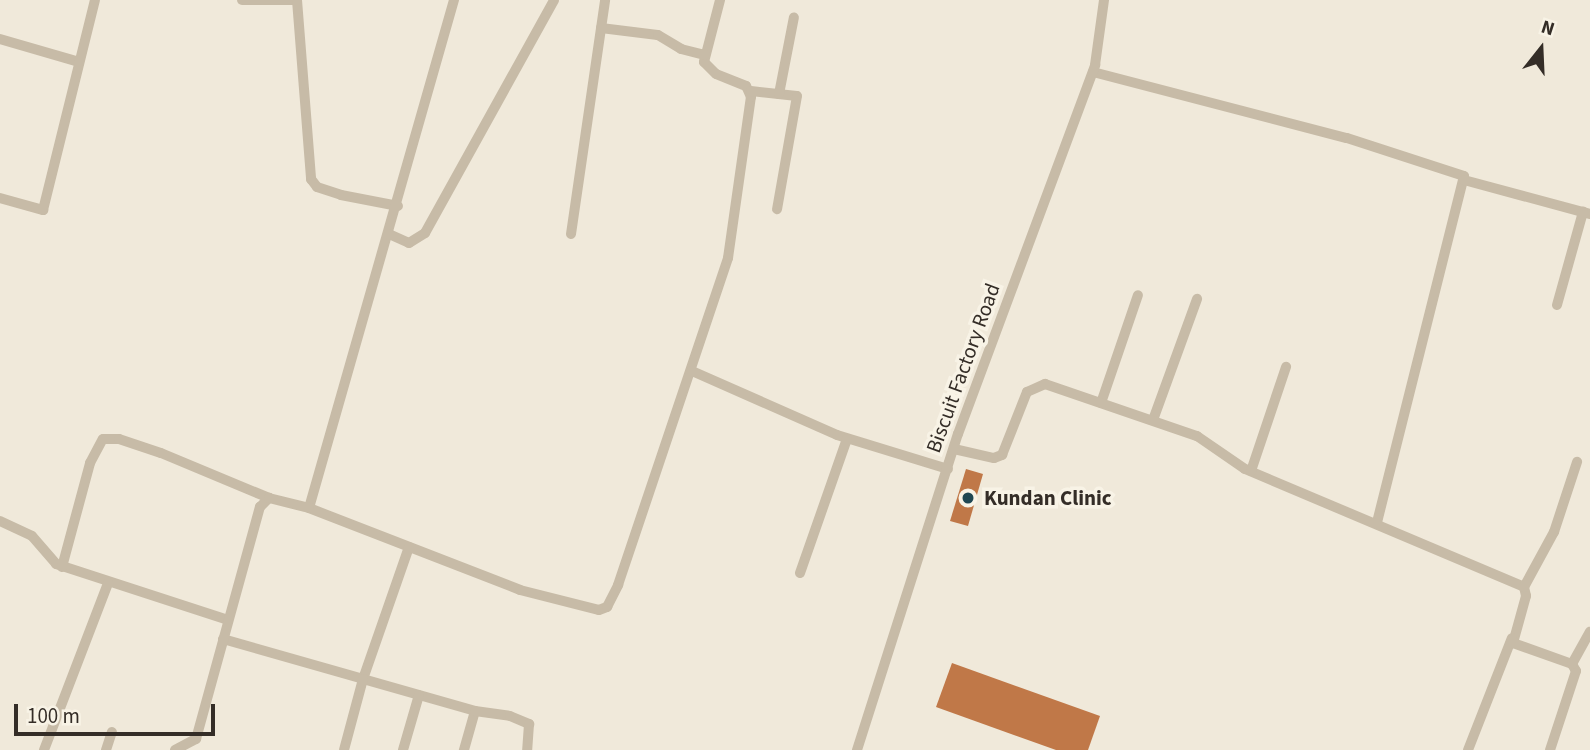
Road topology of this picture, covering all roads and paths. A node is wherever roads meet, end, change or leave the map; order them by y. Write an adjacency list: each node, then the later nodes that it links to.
1 (95, 0): 13 (street)
2 (242, 0): 3 (street)
3 (297, 0): 19 (street)
4 (454, 0): 19 (street)
5 (554, 0): 22 (street)
6 (605, 0): 10 (street)
7 (720, 0): 12 (street)
8 (1104, 0): 14 (street, Biscuit Factory Road)
9 (794, 17): 16 (street)
10 (601, 28): 12 (street); 23 (street)
11 (0, 39): 13 (street)
12 (705, 55): 15 (street)
13 (79, 62): 18 (street)
14 (1093, 72): 17 (street); 32 (street, Biscuit Factory Road)
15 (751, 91): 16 (street); 28 (street)
16 (779, 94): 20 (street)
17 (1464, 180): 21 (street); 39 (street)
18 (0, 198)
19 (398, 206): 22 (street)
20 (777, 209)
21 (1586, 213): 26 (street)
22 (389, 234): 37 (street)
23 (571, 234)
24 (1138, 295): 29 (street)
25 (1197, 299): 30 (street)
26 (1557, 305)
27 (1286, 367): 35 (street)
28 (692, 371): 31 (street); 40 (street)
29 (1101, 403): 30 (street); 32 (street)
30 (1153, 420): 35 (street)
31 (847, 439): 34 (street); 42 (street)
32 (954, 449): 34 (street, Biscuit Factory Road)
33 (1577, 462): 44 (street)
34 (947, 468): 61 (street, Biscuit Factory Road)
35 (1251, 471): 39 (street)
36 (270, 498): 37 (street); 41 (street); 45 (street)
37 (309, 508): 40 (street)
38 (0, 521): 41 (street)
39 (1377, 523): 44 (street)
40 (409, 547): 50 (street)
41 (62, 566): 43 (street)
42 (800, 573)
43 (108, 583): 45 (street); 54 (street)
44 (1524, 587): 47 (street)
45 (228, 620): 48 (street)
46 (1590, 632): 49 (street)
47 (1513, 638): 49 (street); 62 (street)
48 (223, 639): 50 (street); 56 (street)
49 (1572, 664): 63 (street)
50 (363, 679): 51 (street); 57 (street)
51 (419, 695): 52 (street); 58 (street)
52 (475, 711): 59 (street); 60 (street)
53 (112, 732): 55 (street)
54 (44, 750)
55 (106, 750)
56 (175, 750)
57 (344, 750)
58 (404, 750)
59 (464, 750)
60 (527, 750)
61 (857, 750)
62 (1468, 750)
63 (1550, 750)

